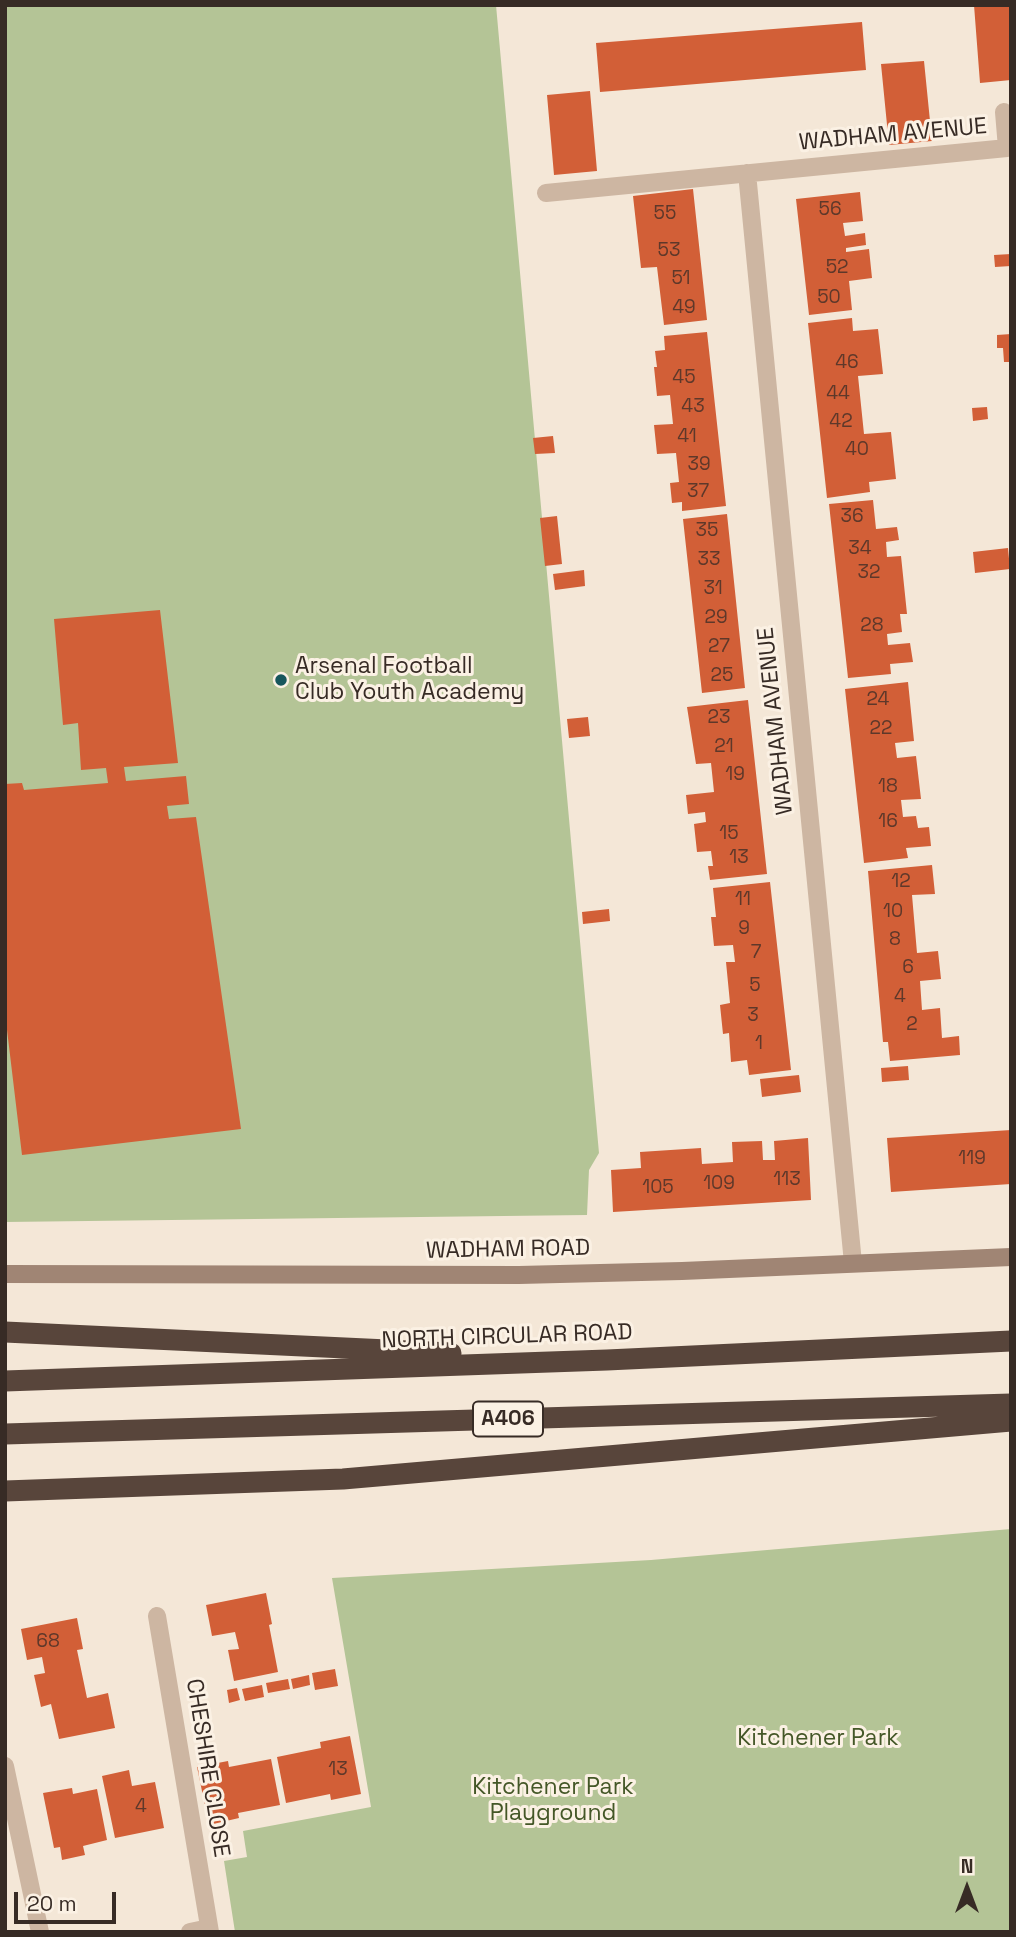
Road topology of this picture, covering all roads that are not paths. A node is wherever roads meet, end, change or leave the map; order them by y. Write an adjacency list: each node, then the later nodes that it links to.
1 (1004, 112): 2 (street, WADHAM AVENUE)
2 (747, 173): 3 (street, WADHAM AVENUE); 5 (street, WADHAM AVENUE)
3 (547, 192)
4 (1011, 1256): 5 (street, WADHAM ROAD)
5 (853, 1264): 6 (street, WADHAM ROAD)
6 (5, 1274)
7 (5, 1332): 9 (highway)
8 (1011, 1341): 9 (highway, NORTH CIRCULAR ROAD)
9 (607, 1360): 10 (highway, NORTH CIRCULAR ROAD)
10 (5, 1381)
11 (1011, 1404): 13 (highway, A406)
12 (1011, 1421): 14 (highway, A406)
13 (5, 1434)
14 (5, 1491)
15 (157, 1616): 17 (street, CHESHIRE CLOSE)
16 (5, 1766): 18 (street)
17 (209, 1930): 19 (street, CHESHIRE CLOSE)
18 (40, 1932)
19 (190, 1932)

